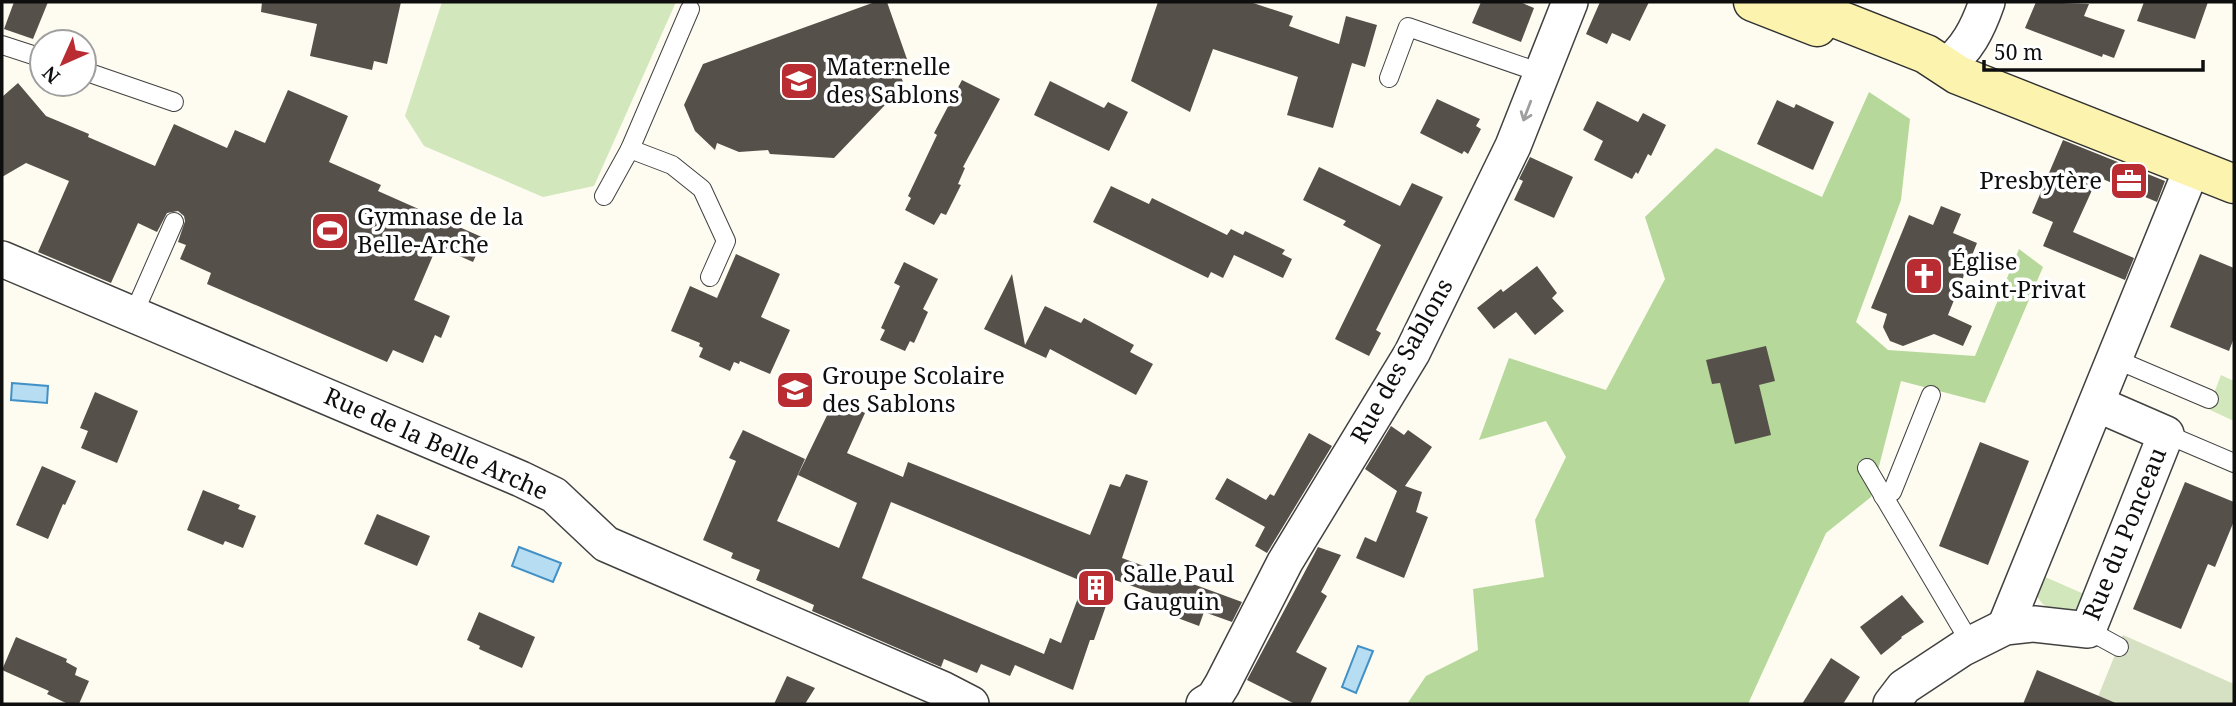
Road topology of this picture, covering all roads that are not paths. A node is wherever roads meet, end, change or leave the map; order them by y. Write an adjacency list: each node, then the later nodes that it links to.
1 (1570, 2): 9 (street, Rue des Sablons)
2 (1754, 2): 8 (main road)
3 (1794, 2): 8 (main road)
4 (1987, 2): 8 (street)
5 (690, 9): 13 (lane)
6 (2, 45): 7 (lane)
7 (28, 53)
8 (1944, 67): 14 (main road)
9 (1541, 73): 11 (lane); 34 (street, Rue des Sablons, one-way to 34)
10 (98, 76): 12 (lane)
11 (1390, 78)
12 (174, 102)
13 (630, 149): 16 (lane); 19 (lane)
14 (2192, 168): 15 (main road); 21 (street)
15 (2234, 184)
16 (604, 197)
17 (174, 222): 20 (lane)
18 (2, 259): 20 (street, Rue de la Belle Arche)
19 (710, 277)
20 (134, 313): 33 (street, Rue de la Belle Arche)
21 (2115, 359): 23 (lane); 24 (street)
22 (1931, 394): 28 (lane)
23 (2209, 398)
24 (2097, 404): 25 (street, Rue du Ponceau); 29 (street)
25 (2166, 434): 26 (lane); 30 (street, Rue du Ponceau)
26 (2234, 463)
27 (1867, 468): 28 (lane)
28 (1883, 496): 31 (lane)
29 (2005, 627): 30 (street, Rue du Ponceau); 31 (street, Rue du Ponceau)
30 (2088, 630): 32 (lane)
31 (1971, 644): 35 (street, Rue du Ponceau)
32 (2119, 647)
33 (971, 704)
34 (1204, 704)
35 (1891, 704)

